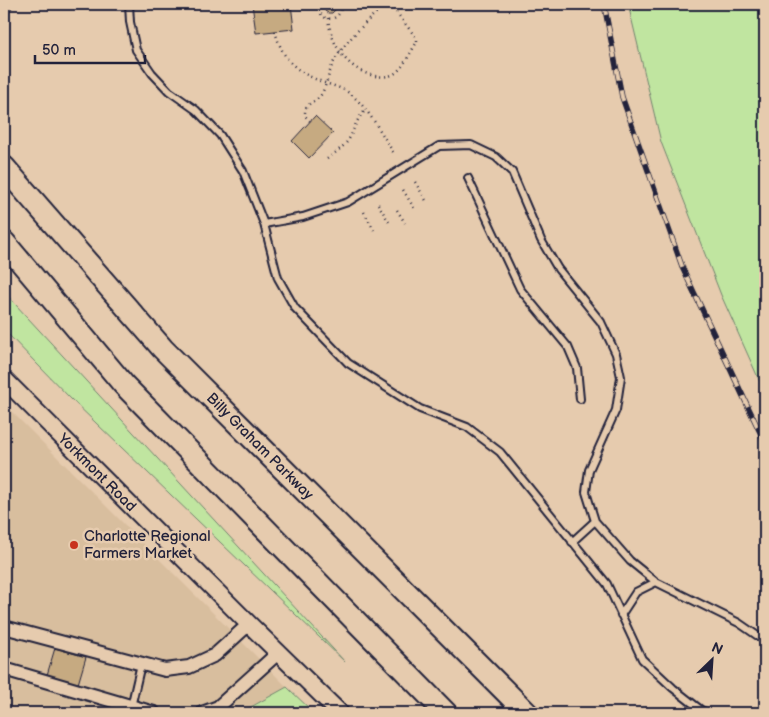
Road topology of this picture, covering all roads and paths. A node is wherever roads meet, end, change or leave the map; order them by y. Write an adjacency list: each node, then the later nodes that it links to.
1 (9, 4): 7 (lane)
2 (129, 4): 27 (lane)
3 (319, 4): 8 (path)
4 (341, 4): 8 (path)
5 (386, 4): 10 (path)
6 (390, 4): 10 (path)
7 (4, 8)
8 (328, 18): 10 (path)
9 (275, 31): 11 (path)
10 (340, 52): 11 (path)
11 (326, 83): 12 (path); 13 (path)
12 (366, 110): 14 (path); 15 (path)
13 (310, 121)
14 (395, 155)
15 (327, 159)
16 (4, 167): 47 (highway, Billy Graham Parkway)
17 (468, 178): 31 (lane)
18 (415, 182): 20 (path)
19 (403, 190): 22 (path)
20 (426, 202)
21 (378, 204): 25 (path)
22 (414, 208)
23 (397, 210): 26 (path)
24 (364, 212): 28 (path)
25 (389, 222)
26 (405, 223)
27 (264, 224): 32 (lane); 33 (lane)
28 (374, 230)
29 (4, 242): 46 (highway)
30 (4, 379): 36 (street, Yorkmont Road)
31 (580, 399)
32 (595, 521): 33 (lane); 34 (lane)
33 (572, 542): 35 (lane)
34 (656, 582): 35 (lane); 38 (lane)
35 (621, 615): 48 (lane)
36 (249, 624): 39 (street, Yorkmont Road); 40 (street)
37 (4, 627): 40 (street)
38 (765, 641)
39 (278, 653): 44 (street); 45 (street, Yorkmont Road)
40 (141, 664): 42 (lane)
41 (4, 668): 42 (street)
42 (131, 707): 43 (street)
43 (154, 713)
44 (202, 713)
45 (340, 713)
46 (446, 713)
47 (527, 713)
48 (708, 713)

